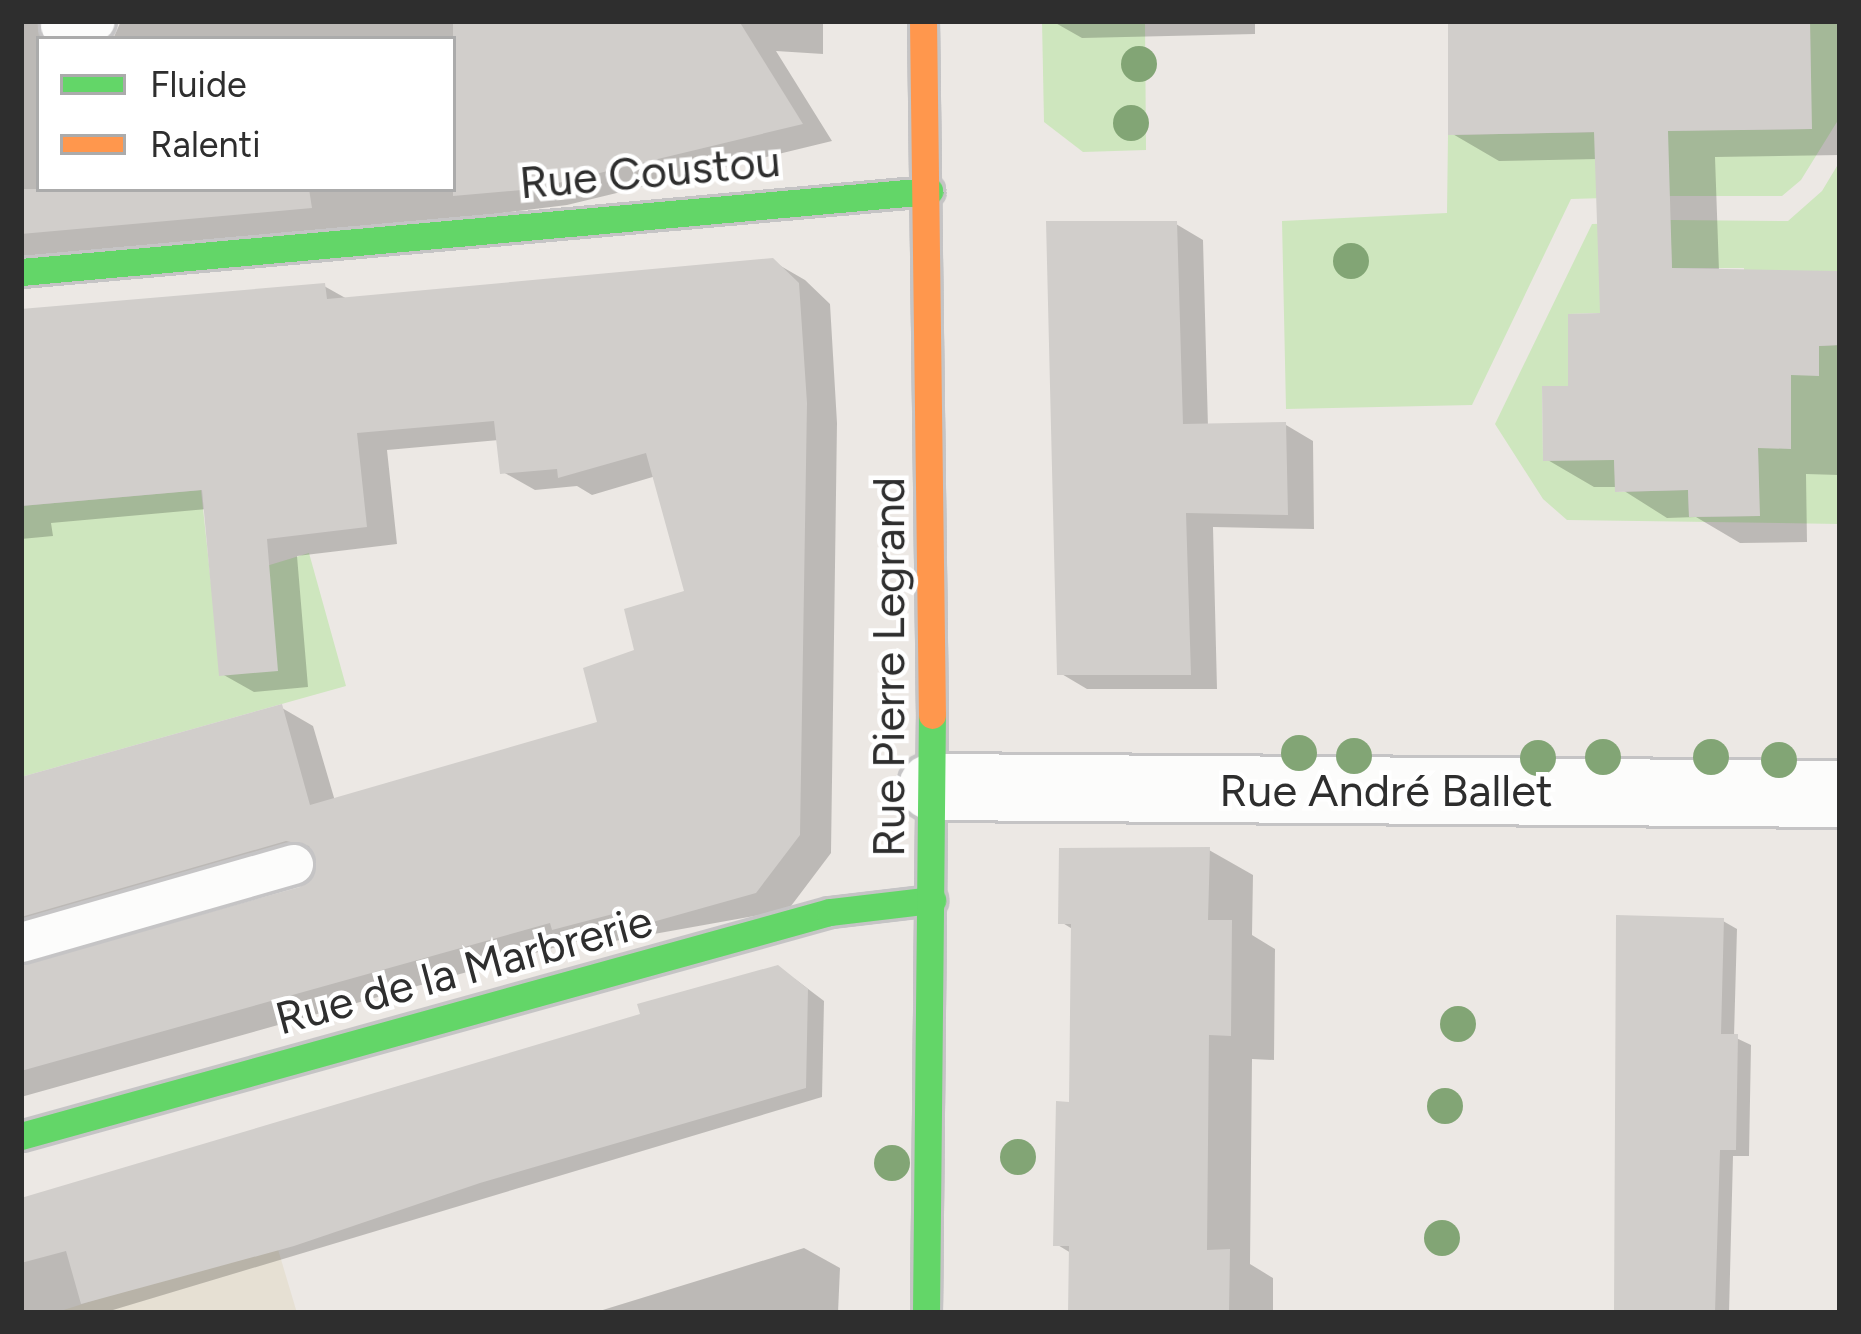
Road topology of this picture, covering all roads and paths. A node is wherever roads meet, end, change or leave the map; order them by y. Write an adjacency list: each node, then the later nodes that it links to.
1 (923, 21): 2 (street, Rue Pierre Legrand)
2 (929, 191): 3 (street, Rue Coustou); 4 (street, Rue Pierre Legrand)
3 (21, 272)
4 (932, 787): 5 (street, Rue André Ballet); 7 (street, Rue Pierre Legrand)
5 (1840, 794)
6 (293, 864): 8 (lane)
7 (932, 900): 9 (street, Rue de la Marbrerie); 10 (street, Rue Pierre Legrand)
8 (21, 942)
9 (21, 1136)
10 (926, 1313)

